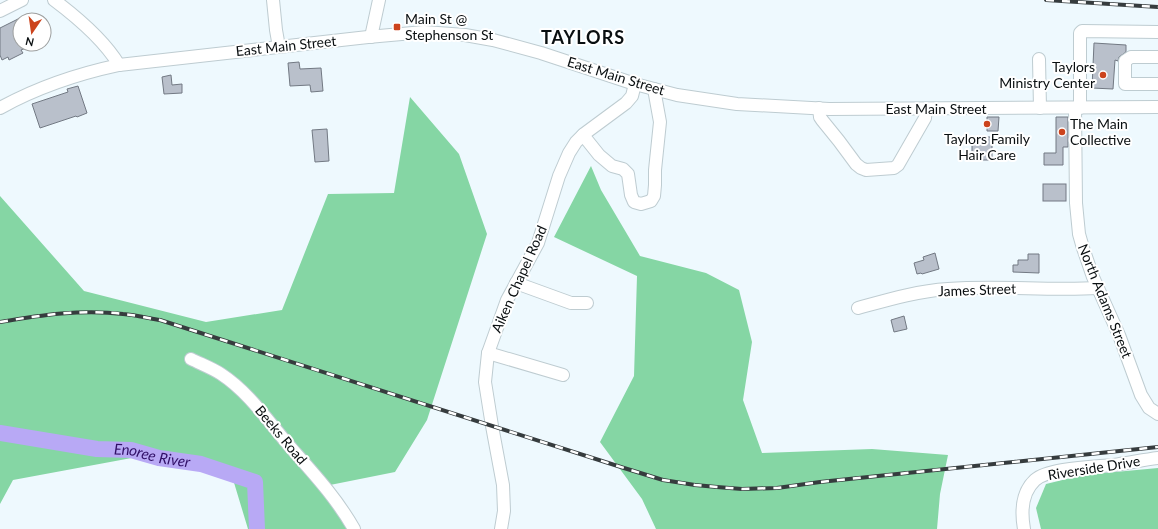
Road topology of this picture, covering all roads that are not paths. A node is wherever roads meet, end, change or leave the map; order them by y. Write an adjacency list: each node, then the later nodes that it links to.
1 (22, 0): 5 (street)
2 (56, 0): 11 (street)
3 (273, 0): 8 (street)
4 (379, 0): 7 (street)
5 (0, 11)
6 (1158, 32): 18 (street, North Adams Street)
7 (371, 37): 8 (street, East Main Street); 12 (street, East Main Street)
8 (279, 47): 11 (street, East Main Street)
9 (1158, 57): 13 (street)
10 (1039, 59): 17 (street)
11 (119, 65): 15 (street, East Main Street)
12 (635, 84): 14 (street, East Main Street); 21 (street, Aiken Chapel Road)
13 (1158, 84)
14 (654, 89): 16 (street, East Main Street); 21 (street)
15 (0, 108)
16 (819, 108): 20 (street, East Main Street); 20 (street)
17 (1040, 108): 18 (street, East Main Street); 20 (street, East Main Street)
18 (1078, 108): 19 (street, East Main Street); 23 (street, North Adams Street)
19 (1158, 108)
20 (926, 109)
21 (583, 135): 22 (street, Aiken Chapel Road)
22 (516, 283): 24 (street); 26 (street, Aiken Chapel Road)
23 (1098, 288): 25 (street, James Street); 29 (street, North Adams Street)
24 (587, 303)
25 (858, 308)
26 (488, 353): 28 (street); 32 (street, Aiken Chapel Road)
27 (191, 359): 31 (street, Beeks Road)
28 (564, 375)
29 (1158, 414)
30 (1158, 458): 33 (street, Riverside Drive)
31 (354, 529)
32 (502, 529)
33 (1024, 529)

